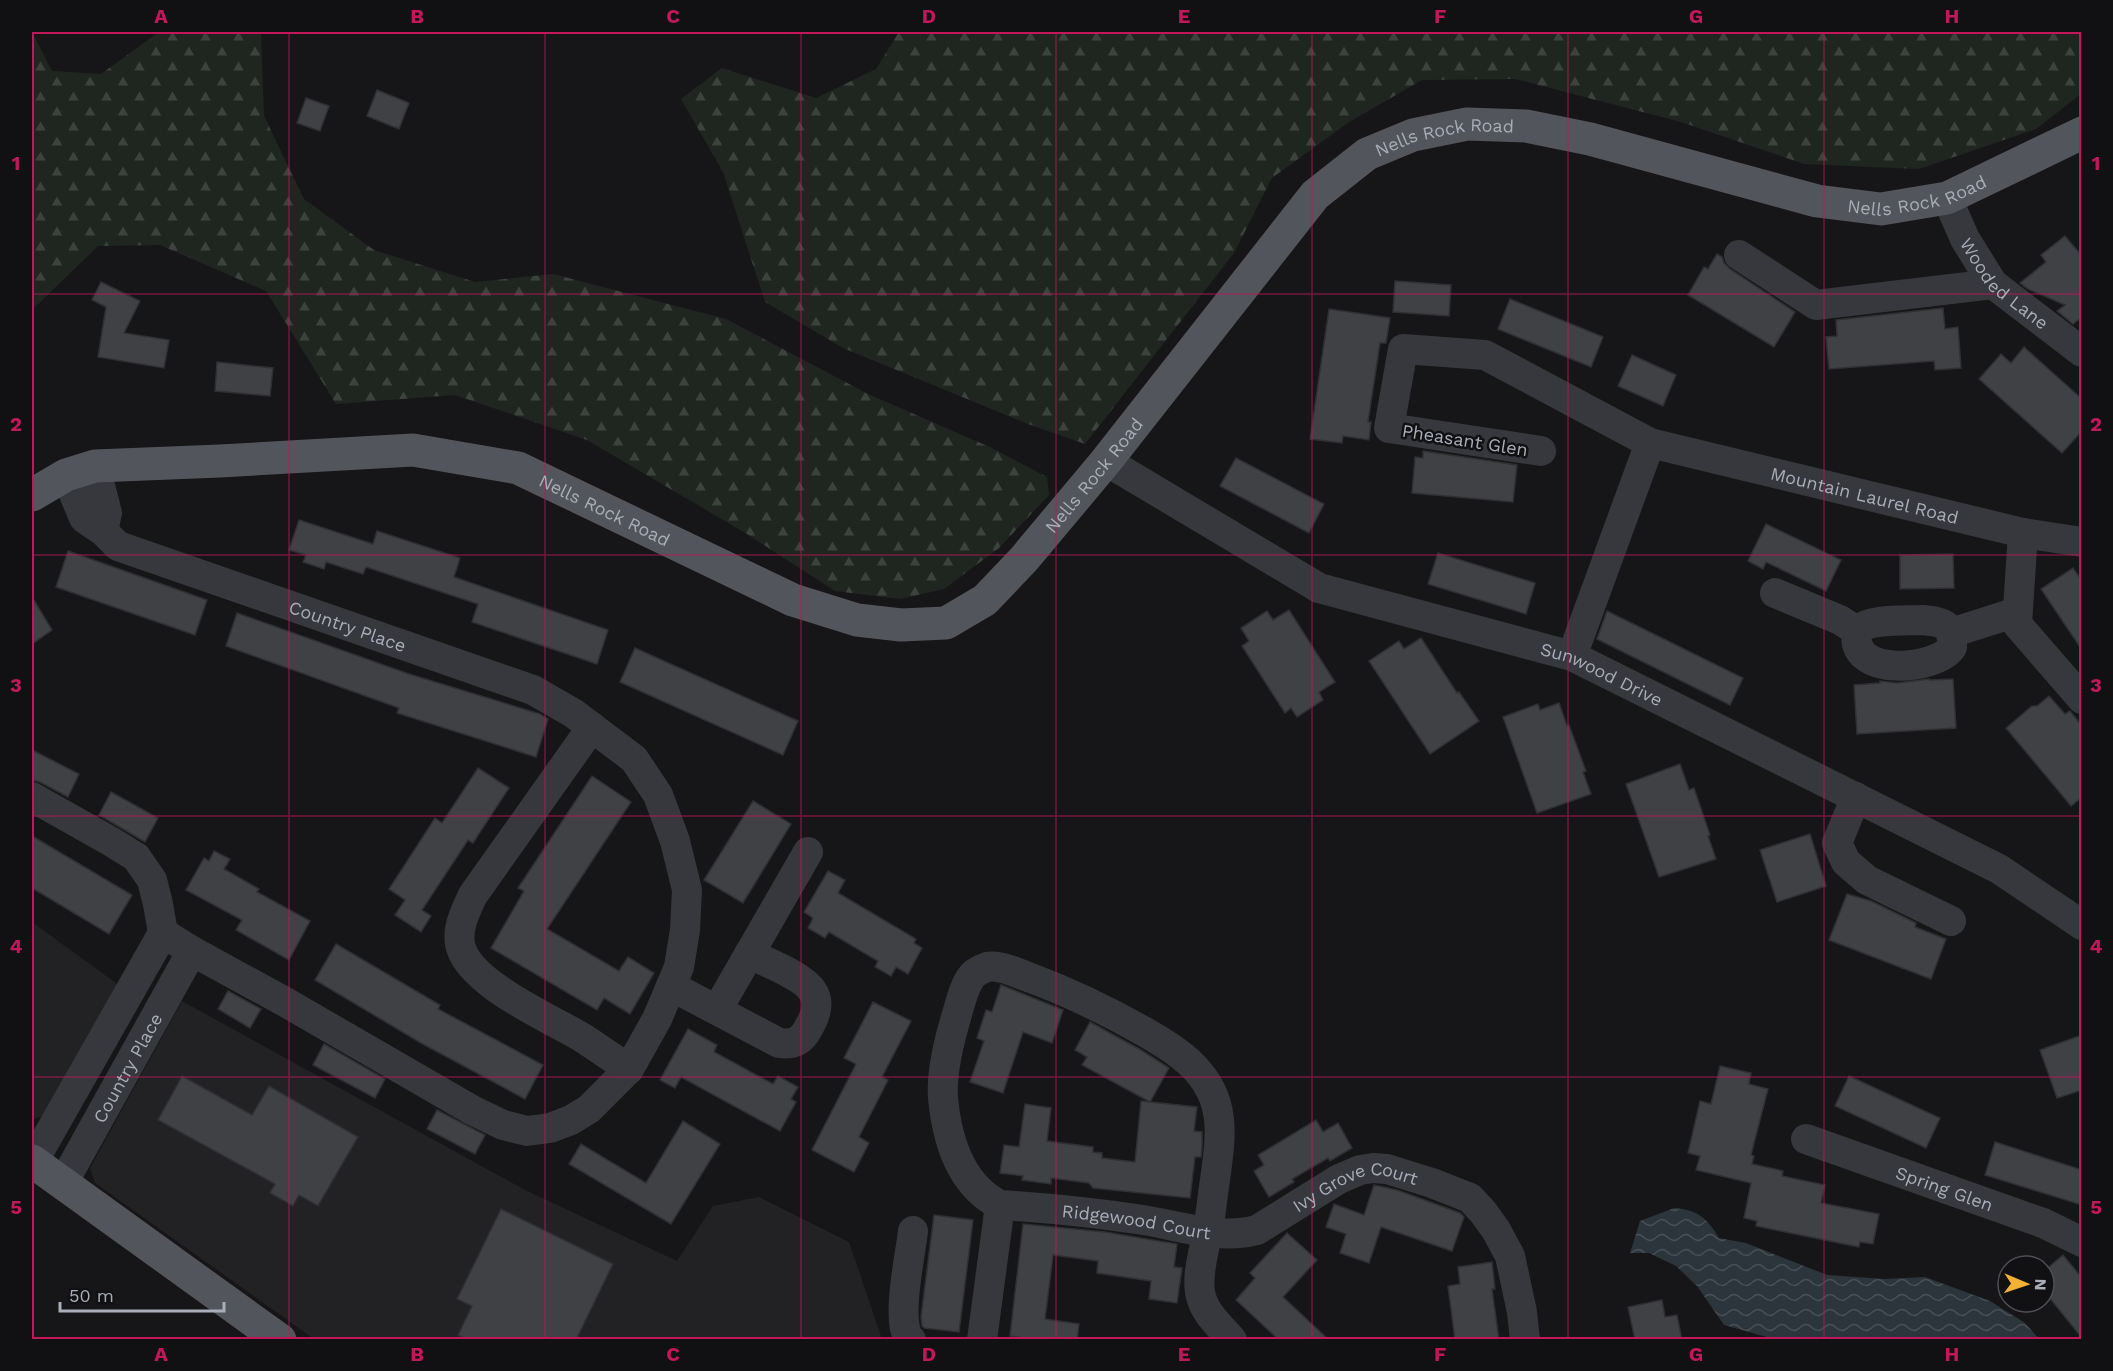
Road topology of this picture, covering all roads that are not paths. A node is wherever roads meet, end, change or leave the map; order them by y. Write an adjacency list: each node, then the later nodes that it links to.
1 (2082, 133): 2 (main road, Nells Rock Road)
2 (1947, 198): 4 (street, Wooded Lane); 9 (main road, Nells Rock Road)
3 (1738, 255): 4 (street)
4 (1993, 284): 5 (street, Wooded Lane)
5 (2082, 352)
6 (1389, 428): 7 (street, Mountain Laurel Road); 8 (street, Pheasant Glen)
7 (1650, 443): 12 (street, Mountain Laurel Road); 18 (street)
8 (1541, 451)
9 (1106, 461): 10 (main road, Nells Rock Road); 18 (street, Sunwood Drive)
10 (80, 471): 11 (main road, Nells Rock Road); 20 (street, Country Place)
11 (32, 495)
12 (2023, 533): 13 (street, Mountain Laurel Road); 15 (street)
13 (2082, 542)
14 (1775, 594): 16 (street)
15 (2017, 612): 17 (street); 19 (street)
16 (1857, 631): 17 (street); 17 (street)
17 (1951, 633)
18 (1572, 656): 22 (street, Sunwood Drive)
19 (2082, 699)
20 (592, 727): 29 (street, Country Place); 33 (street)
21 (32, 797): 26 (street)
22 (1856, 797): 24 (street); 25 (street, Sunwood Drive)
23 (808, 852): 28 (street)
24 (1951, 921)
25 (2082, 925)
26 (163, 933): 27 (street, Country Place); 31 (street, Country Place)
27 (192, 951): 32 (street, Country Place); 33 (street, Country Place)
28 (749, 954): 30 (street); 30 (street)
29 (671, 986): 30 (street); 33 (street, Country Place)
30 (717, 1010)
31 (110, 1029): 32 (street); 35 (street, Country Place)
32 (138, 1046): 36 (street, Country Place)
33 (629, 1069)
34 (1806, 1139): 40 (street, Spring Glen)
35 (32, 1161): 36 (main road)
36 (63, 1183): 41 (main road)
37 (1000, 1205): 39 (street, Ridgewood Court); 39 (street, Ridgewood Court); 43 (street)
38 (913, 1231): 42 (street)
39 (1208, 1232): 44 (street); 45 (street, Ivy Grove Court)
40 (2082, 1242)
41 (280, 1340)
42 (911, 1340)
43 (982, 1340)
44 (1232, 1340)
45 (1525, 1340)

